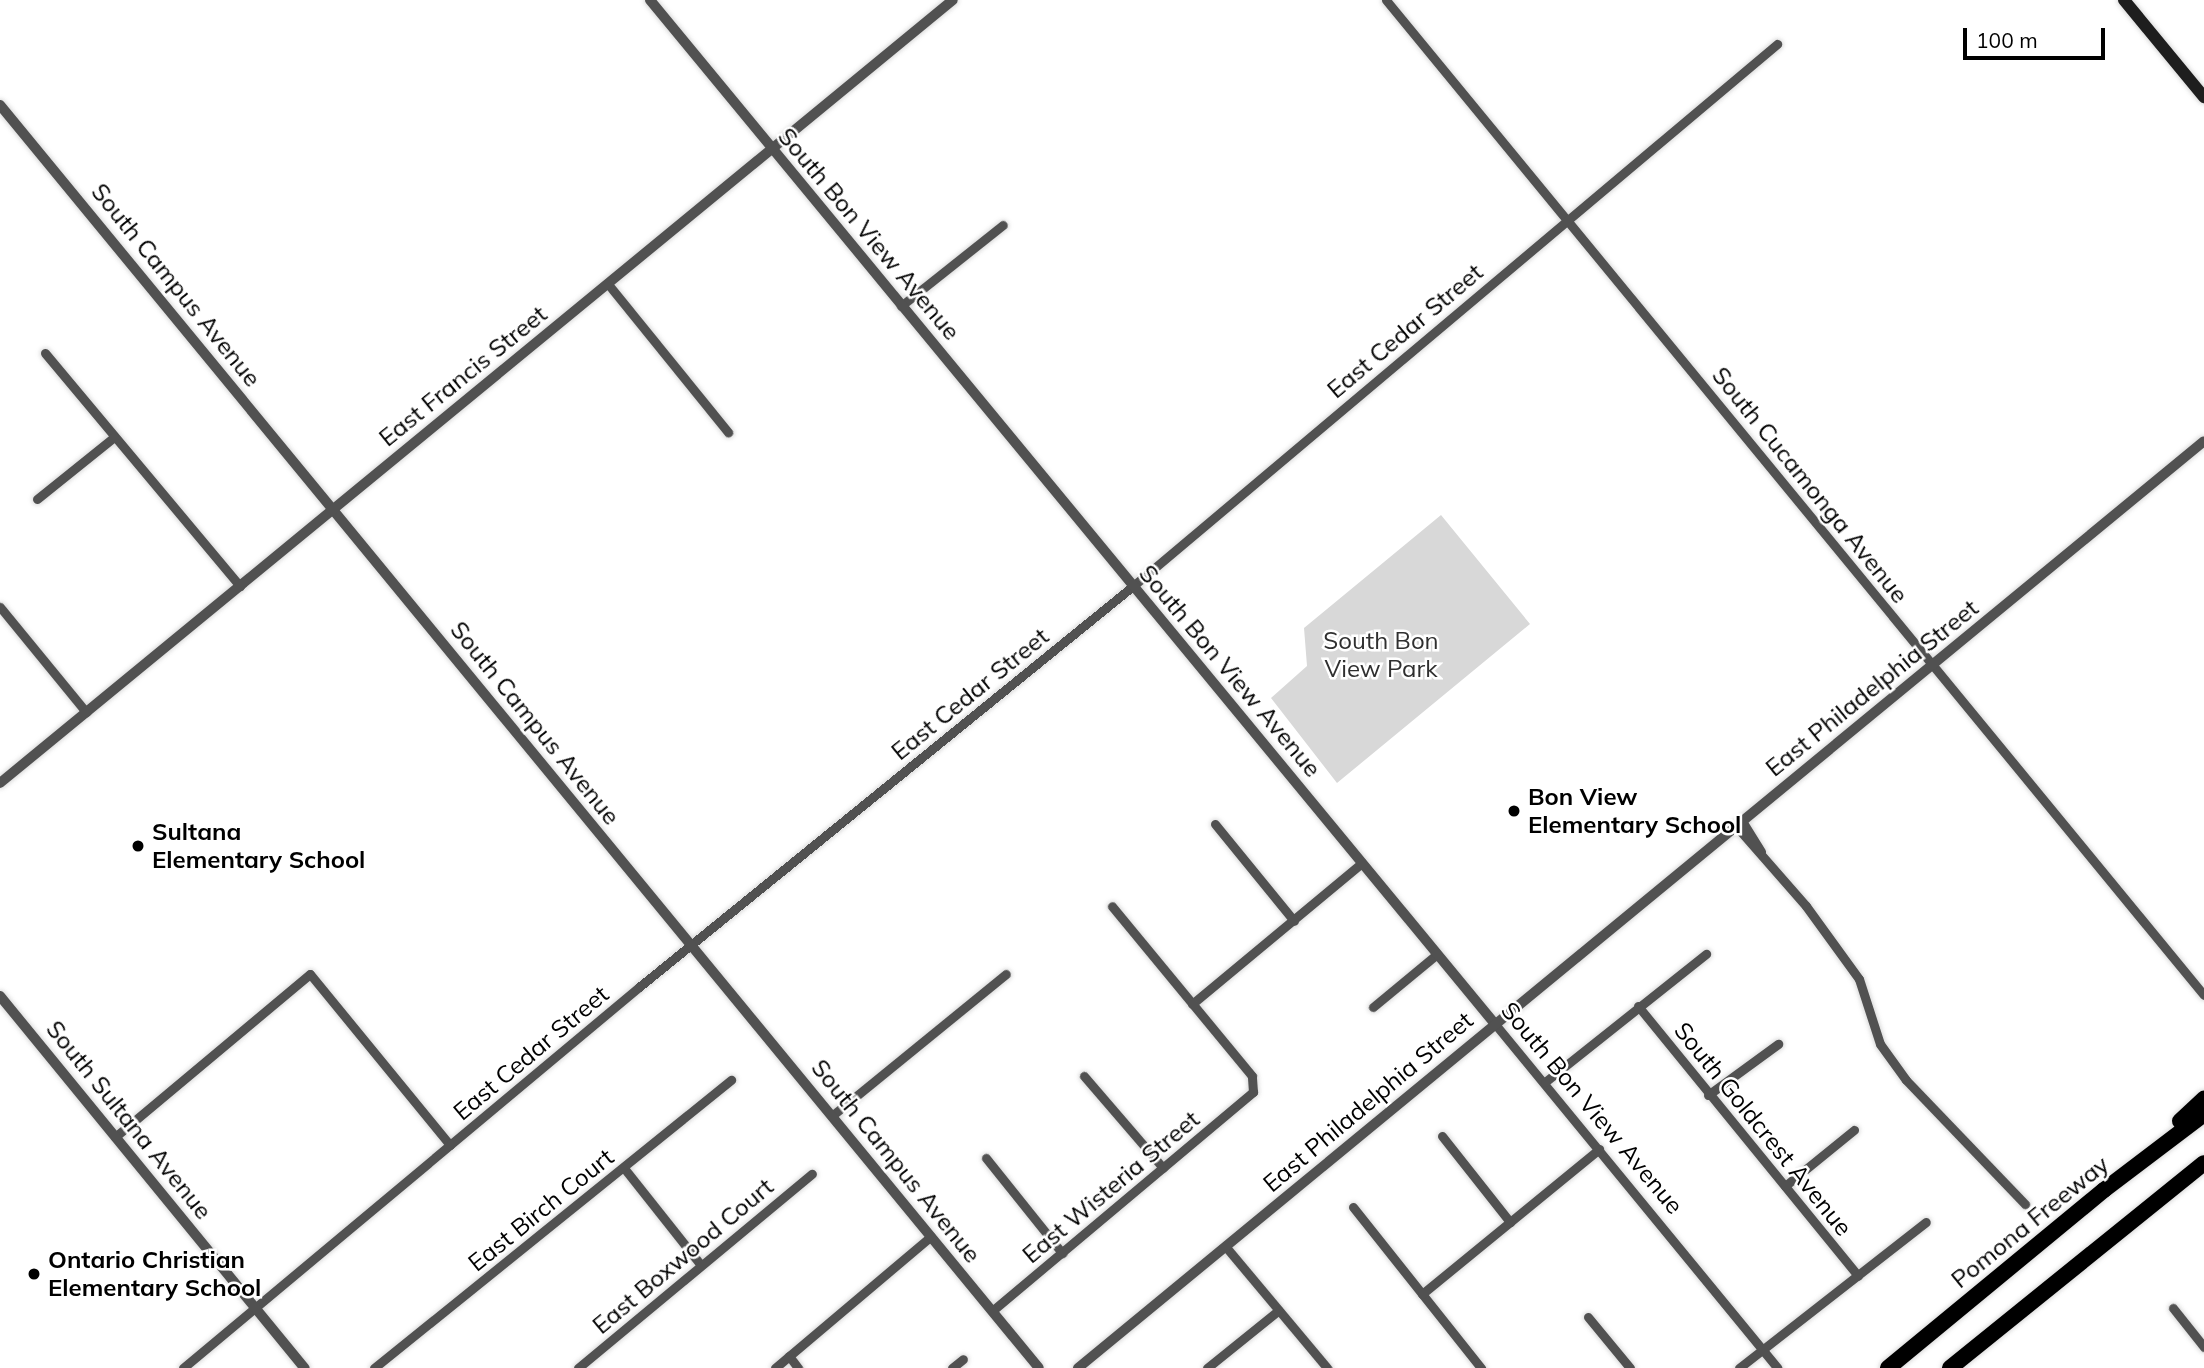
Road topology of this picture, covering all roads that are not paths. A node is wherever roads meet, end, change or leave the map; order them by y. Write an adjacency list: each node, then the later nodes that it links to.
1 (650, 0): 8 (street, South Bon View Avenue)
2 (953, 0): 8 (street, East Francis Street)
3 (1386, 0): 9 (street, South Cucamonga Avenue)
4 (2124, 0): 6 (main road)
5 (1777, 44): 9 (street, East Cedar Street)
6 (2204, 97)
7 (0, 105): 18 (street, South Campus Avenue)
8 (771, 148): 11 (street, East Francis Street); 12 (street, South Bon View Avenue)
9 (1567, 220): 20 (street, East Cedar Street); 22 (street, South Cucamonga Avenue)
10 (1003, 225): 12 (street)
11 (608, 284): 14 (street); 18 (street, East Francis Street)
12 (901, 306): 20 (street, South Bon View Avenue)
13 (45, 353): 15 (street)
14 (728, 432)
15 (114, 437): 17 (street); 19 (street)
16 (2204, 441): 22 (street, East Philadelphia Street)
17 (37, 499)
18 (333, 509): 19 (street, East Francis Street); 30 (street, South Campus Avenue)
19 (240, 586): 23 (street, East Francis Street)
20 (1133, 586): 27 (street, South Bon View Avenue); 30 (street, East Cedar Street)
21 (0, 607): 23 (street)
22 (1933, 666): 26 (street, East Philadelphia Street); 34 (street, South Cucamonga Avenue)
23 (86, 712): 24 (street, East Francis Street)
24 (0, 783)
25 (1215, 824): 29 (street)
26 (1739, 824): 40 (street, East Philadelphia Street); 61 (street)
27 (1362, 863): 29 (street); 31 (street, South Bon View Avenue)
28 (1112, 906): 36 (street)
29 (1294, 921): 36 (street)
30 (691, 946): 48 (street, South Campus Avenue); 52 (street, East Cedar Street)
31 (1437, 954): 38 (street); 40 (street, South Bon View Avenue)
32 (1706, 954): 37 (street)
33 (1006, 974): 48 (street)
34 (2204, 995)
35 (0, 996): 39 (street, South Sultana Avenue)
36 (1192, 1004): 57 (street, East Wisteria Street)
37 (1638, 1006): 44 (street); 45 (street, South Goldcrest Avenue)
38 (1373, 1007)
39 (4, 1010): 51 (street, South Sultana Avenue)
40 (1495, 1024): 44 (street, South Bon View Avenue); 66 (street, East Philadelphia Street)
41 (1778, 1044): 45 (street)
42 (1084, 1076): 57 (street)
43 (731, 1080): 56 (street, East Birch Court)
44 (1545, 1082): 53 (street, South Bon View Avenue)
45 (1708, 1096): 59 (street, South Goldcrest Avenue)
46 (2204, 1099): 60 (highway)
47 (2204, 1114): 60 (highway, Pomona Freeway)
48 (832, 1115): 65 (street, South Campus Avenue)
49 (1854, 1130): 59 (street)
50 (1441, 1136): 63 (street)
51 (115, 1137): 52 (street); 71 (street, South Sultana Avenue)
52 (450, 1145): 71 (street, East Cedar Street)
53 (1599, 1149): 63 (street); 77 (street, South Bon View Avenue)
54 (986, 1158): 67 (street)
55 (2204, 1163): 96 (highway)
56 (624, 1168): 68 (street); 82 (street, East Birch Court)
57 (1163, 1168): 67 (street, East Wisteria Street)
58 (812, 1174): 68 (street, East Boxwood Court)
59 (1785, 1186): 69 (street, South Goldcrest Avenue)
60 (2104, 1190): 95 (highway, Pomona Freeway)
61 (2025, 1204)
62 (1353, 1207): 70 (street)
63 (1510, 1222): 70 (street)
64 (1926, 1222): 69 (street)
65 (931, 1236): 74 (street, South Campus Avenue); 78 (street)
66 (1226, 1247): 73 (street); 88 (street, East Philadelphia Street)
67 (1062, 1253): 74 (street, East Wisteria Street)
68 (699, 1264): 83 (street, East Boxwood Court)
69 (1858, 1276): 77 (street)
70 (1422, 1294): 91 (street)
71 (254, 1306): 80 (street, East Cedar Street); 81 (street, South Sultana Avenue)
72 (2172, 1308): 76 (street)
73 (1279, 1310): 89 (street); 90 (street)
74 (992, 1311): 87 (street, South Campus Avenue)
75 (1588, 1317): 92 (street)
76 (2204, 1347)
77 (1763, 1349): 93 (street); 94 (street, South Bon View Avenue)
78 (789, 1356): 84 (street); 85 (street)
79 (963, 1359): 86 (street)
80 (183, 1368)
81 (305, 1368)
82 (374, 1368)
83 (578, 1368)
84 (775, 1368)
85 (798, 1368)
86 (952, 1368)
87 (1039, 1368)
88 (1078, 1368)
89 (1207, 1368)
90 (1327, 1368)
91 (1481, 1368)
92 (1630, 1368)
93 (1739, 1368)
94 (1778, 1368)
95 (1888, 1368)
96 (1950, 1368)

